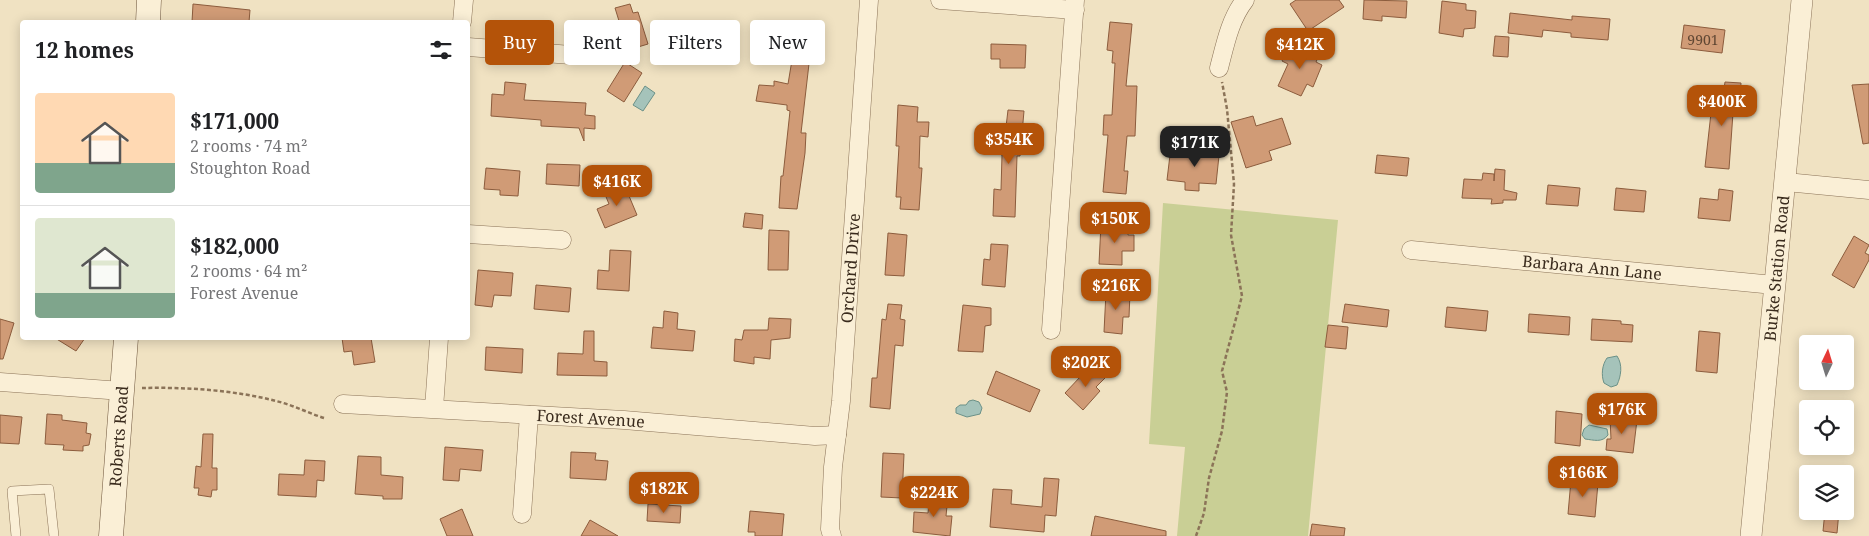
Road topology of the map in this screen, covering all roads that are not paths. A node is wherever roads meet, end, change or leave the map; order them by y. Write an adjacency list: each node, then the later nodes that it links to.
1 (149, 0): 8 (main road)
2 (464, 0): 9 (street)
3 (869, 0): 27 (street, Orchard Drive)
4 (940, 0): 7 (street)
5 (1245, 0): 12 (street)
6 (1802, 0): 13 (street, Burke Station Road)
7 (1075, 5): 19 (street)
8 (148, 20)
9 (462, 20)
10 (470, 47): 11 (street)
11 (564, 54)
12 (1219, 68)
13 (1786, 182): 14 (street); 18 (street, Burke Station Road)
14 (1869, 190)
15 (470, 234): 16 (street)
16 (562, 240)
17 (1411, 250): 18 (street, Barbara Ann Lane)
18 (1774, 285): 33 (street, Burke Station Road)
19 (1051, 330)
20 (126, 340): 23 (main road, Roberts Road)
21 (439, 340): 25 (street)
22 (0, 382): 23 (street)
23 (131, 389): 31 (main road, Roberts Road)
24 (343, 404): 25 (street, Forest Avenue)
25 (434, 408): 26 (street, Forest Avenue)
26 (529, 415): 27 (street, Forest Avenue); 28 (street)
27 (837, 435): 32 (street, Orchard Drive)
28 (522, 514)
29 (16, 536): 30 (lane)
30 (54, 536)
31 (111, 536)
32 (832, 536)
33 (1751, 536)

